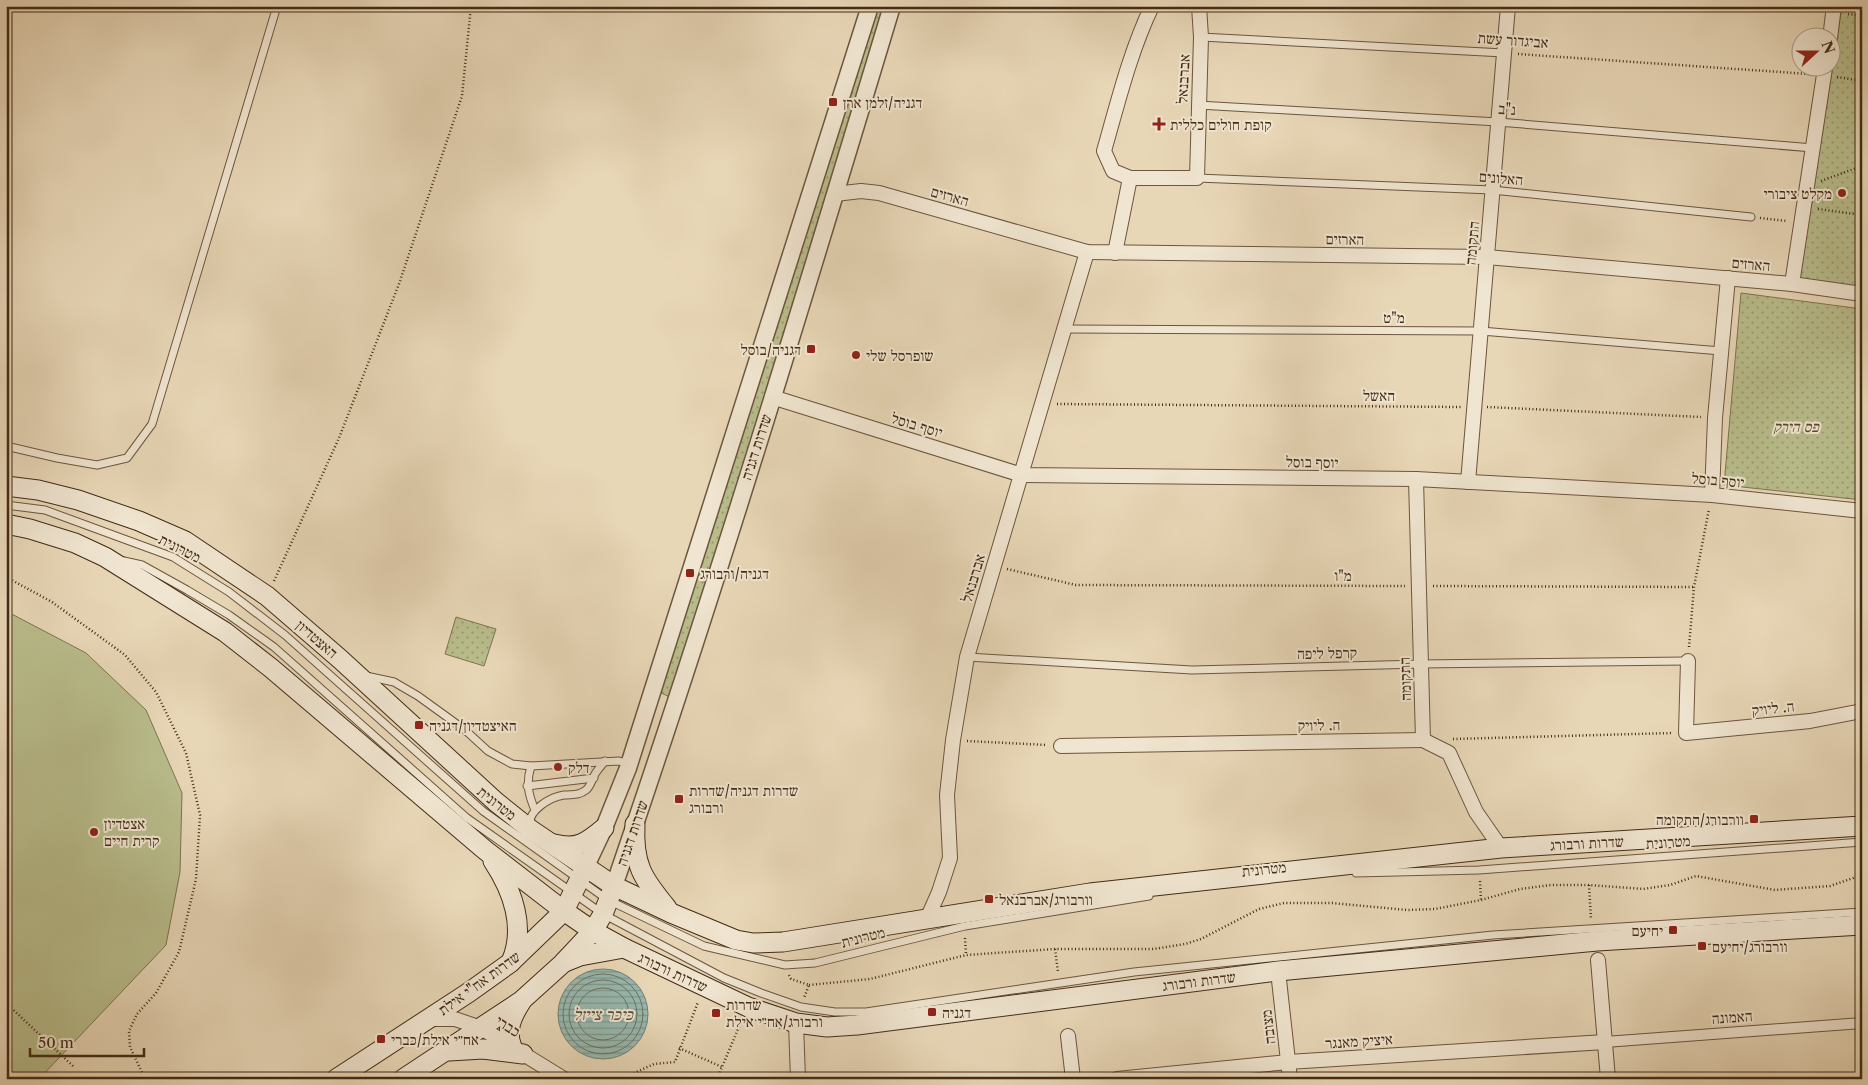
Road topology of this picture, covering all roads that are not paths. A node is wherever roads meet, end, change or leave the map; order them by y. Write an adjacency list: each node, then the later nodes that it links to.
1 (277, 6): 30 (lane)
2 (870, 6): 49 (street, שדרות דגניה)
3 (892, 6): 18 (street, שדרות דגניה)
4 (1152, 6): 15 (street)
5 (1199, 6): 9 (street, אברבנאל)
6 (1508, 6): 10 (street, התקומה)
7 (1834, 9): 8 (street)
8 (1831, 28)
9 (1201, 37): 10 (lane, אביגדור עשת); 12 (street, אברבנאל)
10 (1504, 53): 13 (street, התקומה)
11 (1823, 78): 14 (street)
12 (1198, 105): 13 (lane, נ"ב); 16 (street, אברבנאל)
13 (1498, 122): 14 (lane, נ"ב); 17 (street, התקומה)
14 (1813, 148): 24 (street)
15 (1130, 178): 16 (street); 21 (street)
16 (1197, 178): 17 (lane, האלונים)
17 (1492, 190): 19 (lane, האלונים); 22 (street, התקומה)
18 (835, 194): 20 (street, הארזים); 29 (street, שדרות דגניה)
19 (1751, 217)
20 (1088, 252): 21 (street, הארזים); 26 (street, אברבנאל)
21 (1115, 253): 22 (street, הארזים)
22 (1487, 257): 23 (street, הארזים); 27 (street, התקומה)
23 (1728, 278): 24 (street, הארזים); 28 (street)
24 (1792, 284): 25 (street, הארזים)
25 (1861, 292)
26 (1065, 329): 27 (lane, מ"ט); 31 (street, אברבנאל)
27 (1481, 331): 28 (lane, מ"ט); 33 (street, התקומה)
28 (1721, 351): 35 (street)
29 (772, 397): 31 (street, יוסף בוסל); 53 (street, שדרות דגניה)
30 (6, 446)
31 (1022, 474): 32 (street, יוסף בוסל); 40 (street, אברבנאל)
32 (1416, 479): 33 (street, יוסף בוסל); 42 (street, התקומה)
33 (1468, 482): 35 (street, יוסף בוסל)
34 (6, 486): 43 (main road, האצטדיון)
35 (1712, 495): 37 (street, יוסף בוסל)
36 (6, 505): 62 (lane, מטרונית)
37 (1862, 511)
38 (6, 524): 39 (main road)
39 (104, 557): 60 (main road); 62 (lane, מטרונית)
40 (967, 657): 42 (lane, קרפל ליפה); 68 (street, אברבנאל)
41 (1688, 661): 42 (lane, קרפל ליפה); 44 (street, ה. ליויק)
42 (1420, 664): 45 (street, התקומה)
43 (358, 676): 48 (lane); 56 (main road, האצטדיון)
44 (1862, 711)
45 (1424, 740): 46 (street, ה. ליויק); 59 (street)
46 (1061, 746)
47 (605, 762): 48 (lane); 49 (lane); 50 (lane)
48 (531, 766): 51 (lane)
49 (628, 768): 55 (street, שדרות דגניה)
50 (594, 778): 51 (lane); 52 (lane)
51 (527, 786): 52 (lane)
52 (536, 810): 56 (lane)
53 (635, 824): 64 (street, שדרות דגניה); 67 (main road)
54 (1862, 826): 59 (main road, שדרות ורבורג)
55 (604, 828): 58 (main road); 62 (street, שדרות דגניה)
56 (531, 830): 58 (main road, האצטדיון)
57 (1862, 842): 61 (lane, מטרונית)
58 (552, 844): 62 (main road, האצטדיון)
59 (1501, 848): 68 (main road, שדרות ורבורג)
60 (485, 850): 65 (main road); 73 (main road)
61 (1344, 874)
62 (580, 880): 64 (main road, שדרות ורבורג); 64 (lane, מטרונית); 65 (main road, שדרות אח"י אילת)
63 (1158, 894): 64 (lane, מטרונית)
64 (608, 900): 67 (main road, שדרות ורבורג); 70 (main road); 77 (lane, מטרונית)
65 (564, 911): 70 (main road, שדרות ורבורג); 73 (main road, שדרות אח"י אילת)
66 (1862, 912): 77 (lane, מטרונית)
67 (672, 913): 68 (main road, שדרות ורבורג)
68 (927, 919)
69 (1862, 925): 75 (main road, שדרות ורבורג)
70 (593, 931): 71 (main road, שדרות ורבורג); 74 (main road)
71 (624, 948): 74 (main road); 77 (main road, שדרות ורבורג)
72 (1598, 960): 82 (street)
73 (510, 963): 78 (main road, שדרות אח"י אילת)
74 (562, 964): 76 (main road)
75 (1278, 971): 77 (main road, שדרות ורבורג); 85 (street, מצובה)
76 (521, 1001): 80 (main road); 84 (main road)
77 (799, 1015): 89 (street)
78 (429, 1019): 80 (street, כברי); 86 (main road, שדרות אח"י אילת)
79 (1862, 1023): 82 (street, האמונה)
80 (481, 1028): 83 (main road); 84 (street, כברי)
81 (1068, 1036): 90 (street)
82 (1605, 1042): 85 (street, איציק מאנגר); 93 (street)
83 (446, 1051): 84 (main road); 87 (main road)
84 (518, 1051): 88 (street, כברי)
85 (1288, 1062): 91 (street, איציק מאנגר); 92 (street, מצובה)
86 (336, 1079)
87 (403, 1079)
88 (564, 1079)
89 (798, 1079)
90 (1073, 1079)
91 (1117, 1079)
92 (1290, 1079)
93 (1608, 1079)

